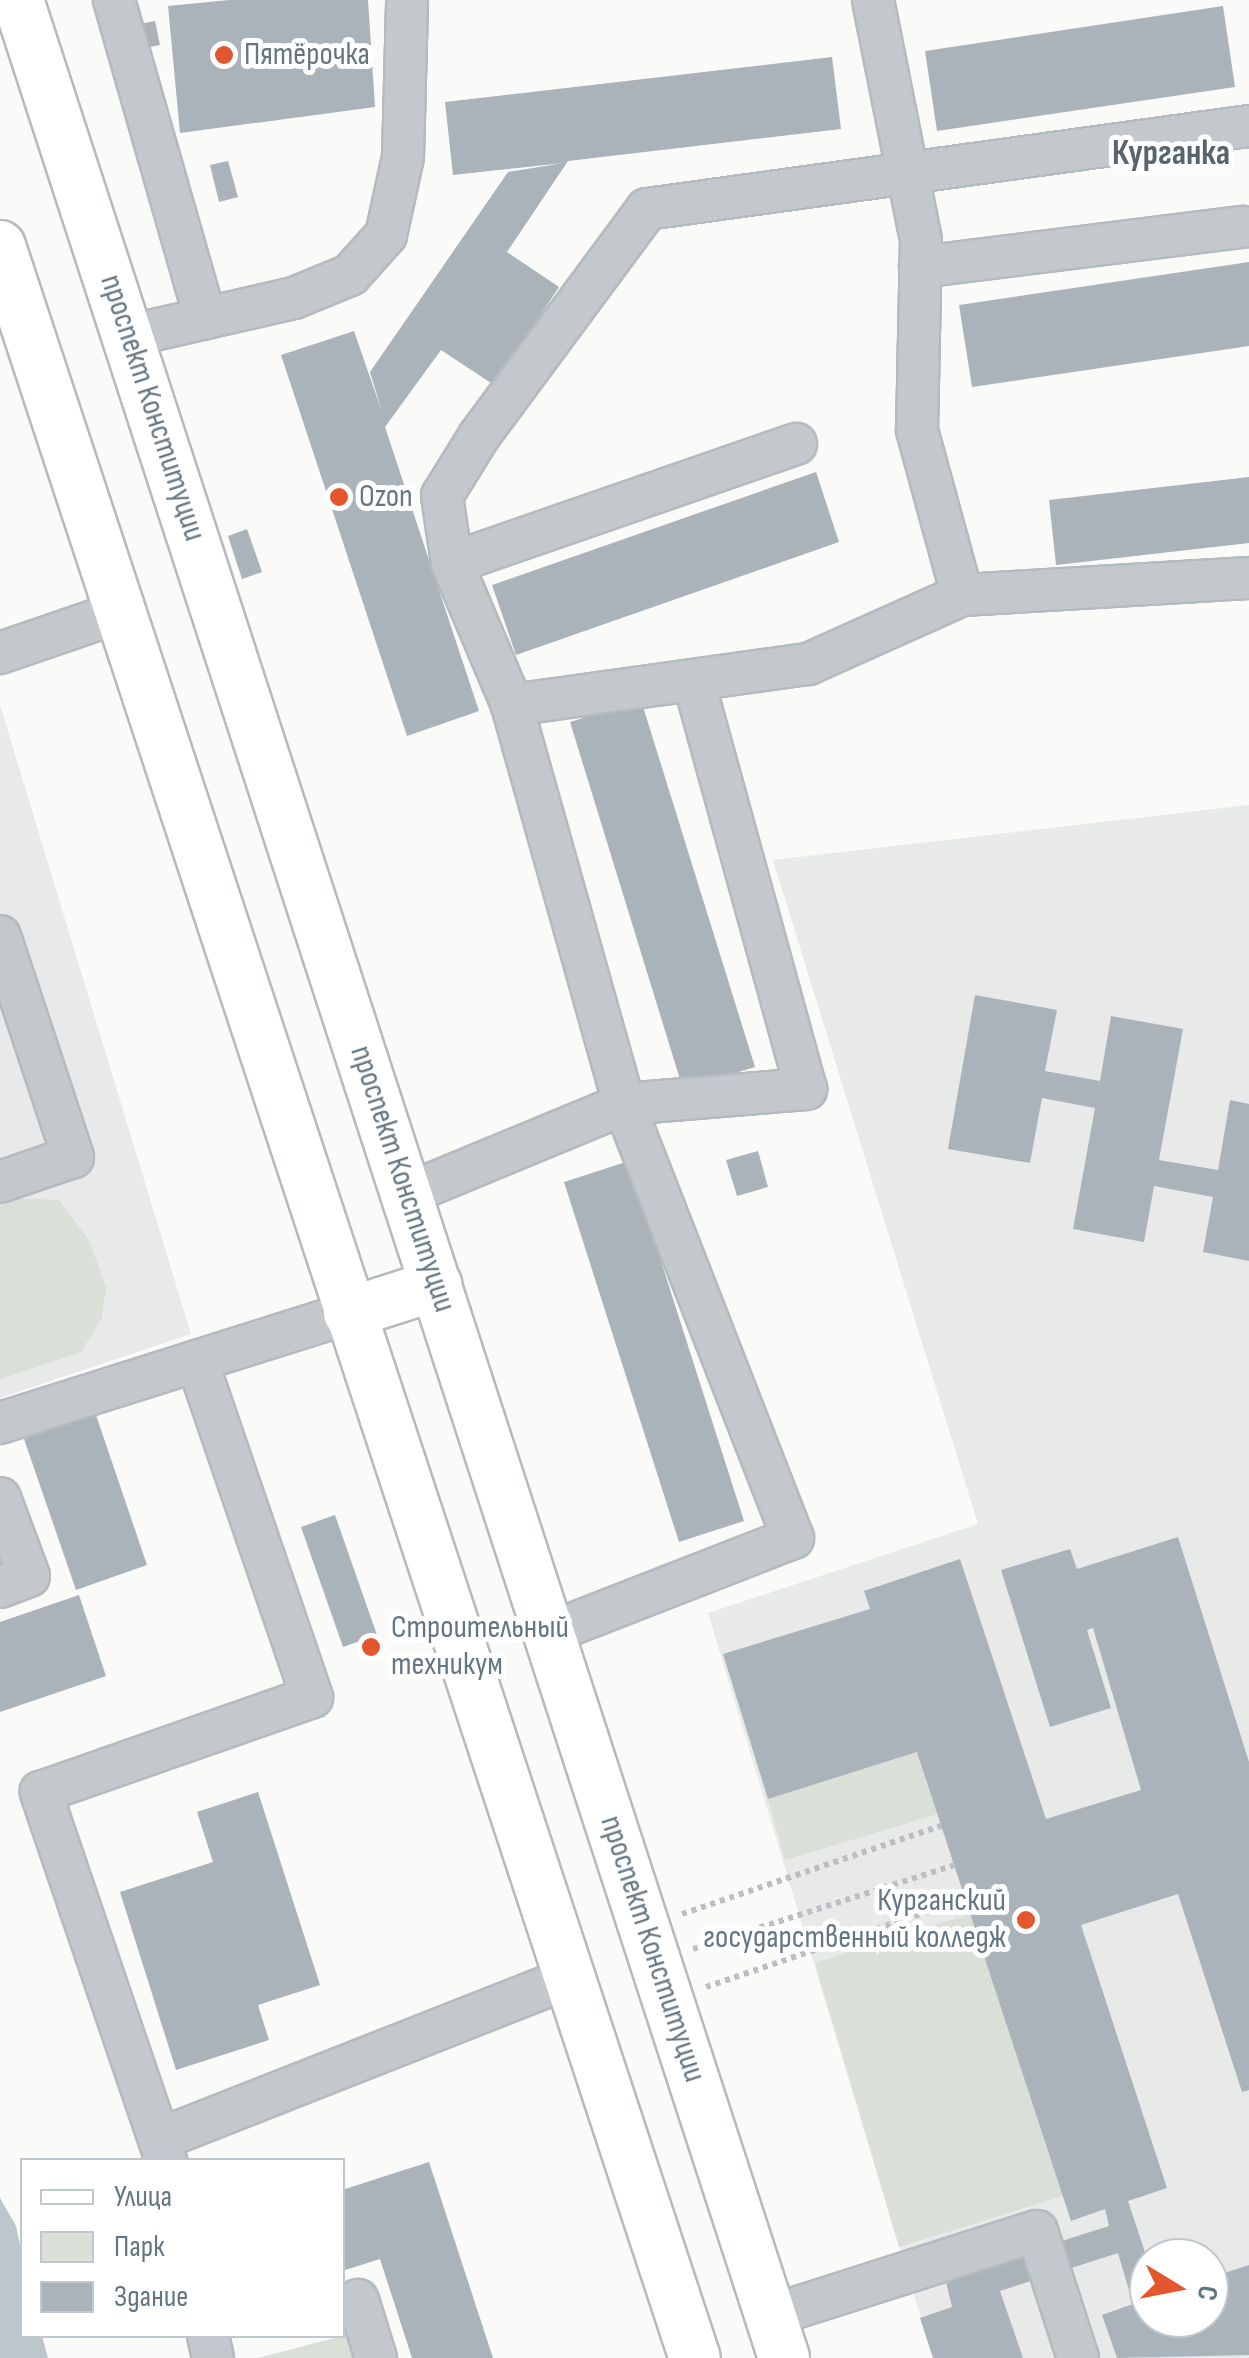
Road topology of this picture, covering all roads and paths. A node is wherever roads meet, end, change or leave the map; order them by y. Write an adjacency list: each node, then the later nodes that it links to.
1 (114, 0): 10 (lane)
2 (408, 0): 10 (lane)
3 (873, 0): 6 (lane)
4 (23, 3): 11 (main road, проспект Конституции)
5 (1249, 126): 6 (lane)
6 (908, 175): 9 (lane); 13 (lane)
7 (1243, 227): 9 (lane)
8 (0, 246): 16 (main road)
9 (920, 267): 15 (lane)
10 (205, 318): 11 (lane)
11 (128, 336): 23 (main road, проспект Конституции)
12 (796, 444): 13 (lane)
13 (452, 563): 19 (lane)
14 (1249, 578): 15 (lane)
15 (962, 595): 18 (lane)
16 (123, 610): 17 (lane); 25 (main road)
17 (0, 652)
18 (692, 680): 19 (lane); 21 (lane)
19 (512, 705): 21 (lane)
20 (0, 936): 22 (lane)
21 (624, 1104): 23 (lane); 30 (lane)
22 (0, 1182)
23 (407, 1194): 24 (main road, проспект Конституции)
24 (437, 1285): 25 (main road); 30 (main road, проспект Конституции)
25 (348, 1313): 26 (lane); 35 (main road)
26 (197, 1362): 27 (lane); 36 (lane)
27 (0, 1423)
28 (0, 1498): 29 (lane)
29 (0, 1586)
30 (549, 1633): 34 (main road, проспект Конституции)
31 (941, 1826): 34 (path)
32 (954, 1865): 34 (path)
33 (965, 1899): 34 (path)
34 (656, 1962): 38 (main road, проспект Конституции)
35 (567, 1979): 36 (lane); 40 (main road)
36 (163, 2150)
37 (358, 2300): 39 (lane)
38 (777, 2337): 41 (lane)
39 (376, 2358)
40 (694, 2358)
41 (1078, 2358)

